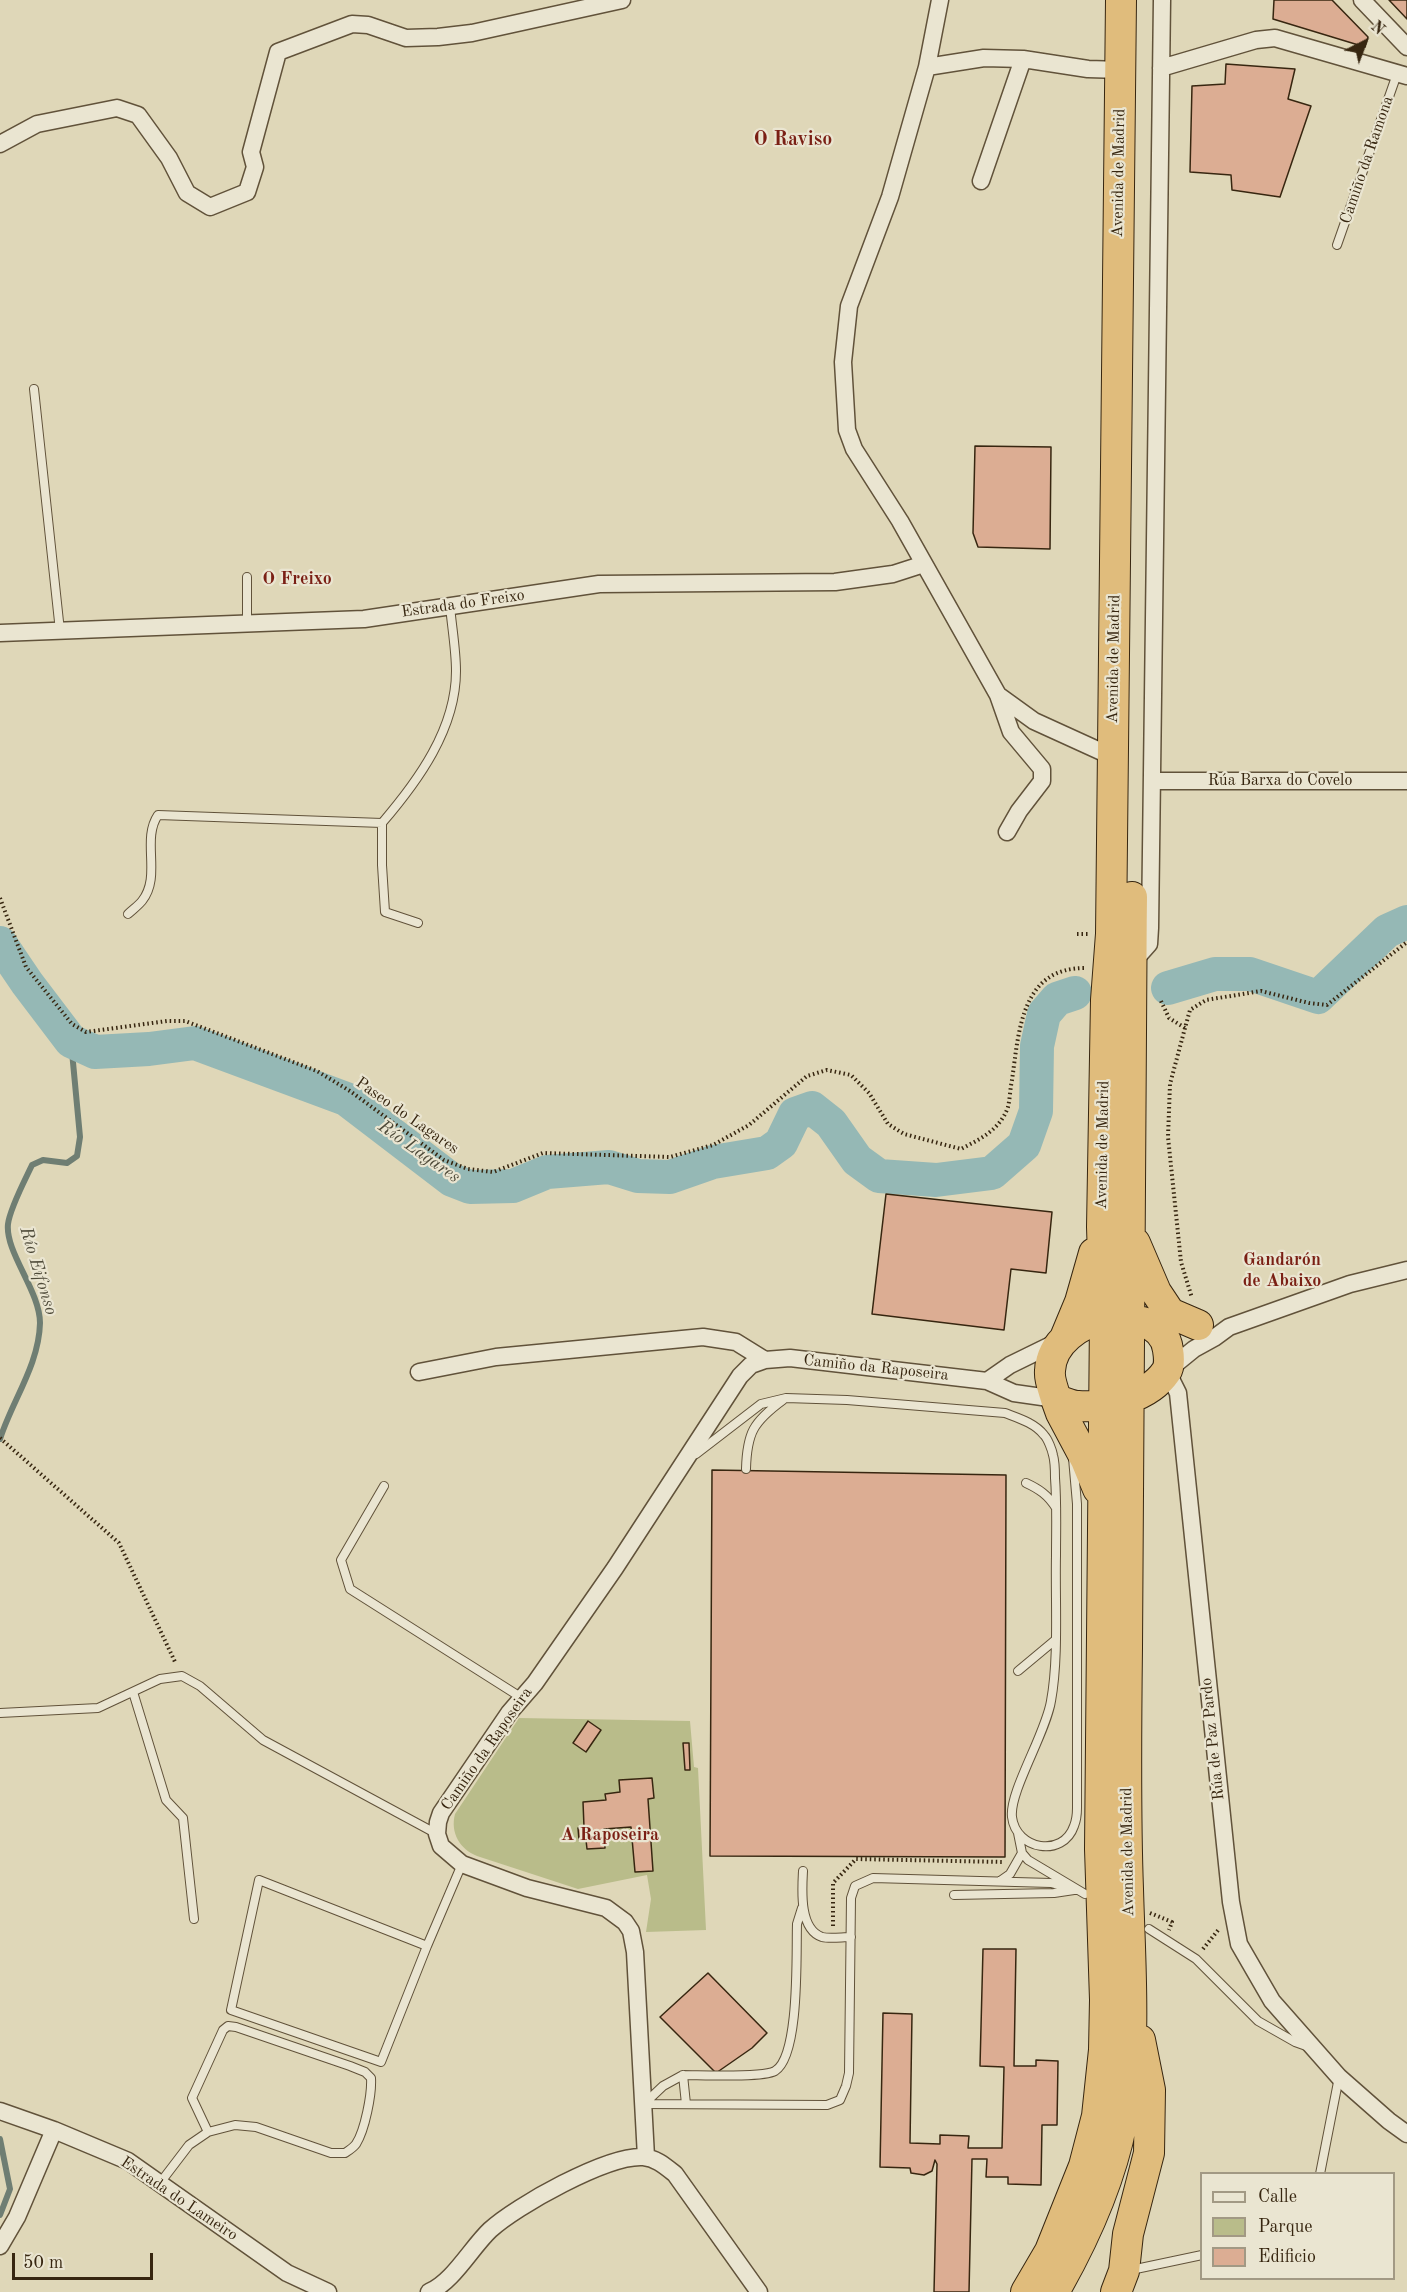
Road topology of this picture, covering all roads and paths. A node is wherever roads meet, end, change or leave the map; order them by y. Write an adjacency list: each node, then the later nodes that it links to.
1 (622, 0): 13 (street)
2 (940, 0): 9 (street)
3 (1121, 0): 11 (highway, Avenida de Madrid)
4 (1142, 0): 33 (highway, Avenida de Madrid)
5 (1162, 0): 10 (street)
6 (1362, 0): 7 (street)
7 (1407, 48)
8 (1023, 59): 9 (street); 11 (street); 14 (street)
9 (927, 67): 17 (street)
10 (1161, 68): 12 (street, Camiño da Ramona); 25 (street)
11 (1121, 70): 24 (highway, Avenida de Madrid)
12 (1402, 75): 15 (lane, Camiño da Ramona)
13 (0, 144)
14 (981, 181)
15 (1336, 245)
16 (34, 389): 21 (lane)
17 (924, 564): 19 (street, Estrada do Freixo); 23 (street)
18 (247, 577): 20 (lane)
19 (450, 606): 20 (street, Estrada do Freixo); 27 (lane)
20 (247, 624): 21 (street, Estrada do Freixo)
21 (60, 631): 22 (street, Estrada do Freixo)
22 (0, 633)
23 (998, 695): 24 (street); 28 (street)
24 (1113, 757): 33 (highway, Avenida de Madrid)
25 (1153, 781): 26 (street, Rúa Barxa do Covelo); 33 (street)
26 (1407, 781)
27 (382, 823): 30 (lane); 31 (lane)
28 (1007, 832)
29 (0, 898): 33 (path, Paseo do Lagares)
30 (128, 914)
31 (418, 923)
32 (1407, 942): 35 (path)
33 (1120, 965): 36 (highway, Avenida de Madrid)
34 (1161, 1001): 35 (path)
35 (1185, 1028): 39 (path)
36 (1116, 1228): 38 (highway); 41 (highway); 42 (highway, Avenida de Madrid)
37 (1407, 1270): 40 (street)
38 (1156, 1292): 39 (highway); 42 (highway)
39 (1198, 1325): 40 (street); 42 (street)
40 (1229, 1327): 42 (street)
41 (1065, 1338): 42 (highway); 45 (street); 47 (highway)
42 (1149, 1341): 48 (highway); 48 (highway); 51 (highway); 75 (street, Rúa de Paz Pardo)
43 (765, 1360): 44 (street); 45 (street, Camiño da Raposeira); 52 (street, Camiño da Raposeira)
44 (419, 1372)
45 (987, 1381): 47 (street, Camiño da Raposeira)
46 (786, 1398): 52 (lane); 53 (lane); 57 (lane)
47 (1056, 1400): 48 (highway); 49 (highway)
48 (1116, 1401): 51 (highway, Avenida de Madrid); 56 (highway, Avenida de Madrid)
49 (1073, 1434): 56 (highway); 64 (lane)
50 (0, 1438): 60 (path)
51 (1129, 1452): 80 (highway, Avenida de Madrid)
52 (685, 1463): 62 (street, Camiño da Raposeira)
53 (746, 1469)
54 (1026, 1483): 57 (lane)
55 (384, 1486): 62 (lane)
56 (1103, 1501): 94 (highway, Avenida de Madrid)
57 (1056, 1509): 58 (lane)
58 (1054, 1641): 59 (lane); 64 (lane)
59 (1018, 1671)
60 (182, 1676): 61 (lane); 65 (lane)
61 (133, 1692): 63 (lane); 74 (lane)
62 (522, 1698): 65 (street, Camiño da Raposeira)
63 (0, 1713)
64 (1018, 1832): 66 (lane)
65 (437, 1834): 67 (street)
66 (1022, 1853): 69 (lane); 70 (lane)
67 (462, 1864): 78 (lane); 84 (street)
68 (803, 1871): 73 (lane)
69 (1000, 1881): 70 (lane); 77 (lane)
70 (1076, 1890): 71 (lane); 72 (lane)
71 (954, 1894)
72 (1085, 1894)
73 (802, 1908): 77 (lane); 82 (lane)
74 (194, 1919)
75 (1234, 1920): 79 (path); 81 (street, Rúa de Paz Pardo)
76 (1149, 1929): 79 (lane)
77 (851, 1937): 85 (lane)
78 (427, 1946): 78 (lane)
79 (1196, 1959): 81 (lane)
80 (1131, 1999): 96 (highway); 102 (highway, Avenida de Madrid)
81 (1315, 2050): 83 (street, Rúa de Paz Pardo)
82 (683, 2075): 84 (lane); 85 (lane)
83 (1339, 2076): 89 (street, Rúa de Paz Pardo); 91 (lane)
84 (643, 2104): 85 (lane); 90 (street)
85 (686, 2104)
86 (0, 2111): 87 (street, Estrada do Lameiro)
87 (54, 2130): 92 (street, Estrada do Lameiro); 93 (street)
88 (208, 2132): 88 (lane); 92 (lane)
89 (1407, 2134)
90 (646, 2157): 98 (street); 99 (street)
91 (1320, 2172)
92 (160, 2183): 97 (street, Estrada do Lameiro)
93 (0, 2246)
94 (1050, 2251): 100 (highway); 101 (highway, Avenida de Madrid)
95 (1200, 2255): 96 (lane)
96 (1120, 2282)
97 (328, 2292)
98 (431, 2292)
99 (759, 2292)
100 (1010, 2292)
101 (1026, 2292)
102 (1054, 2292)

